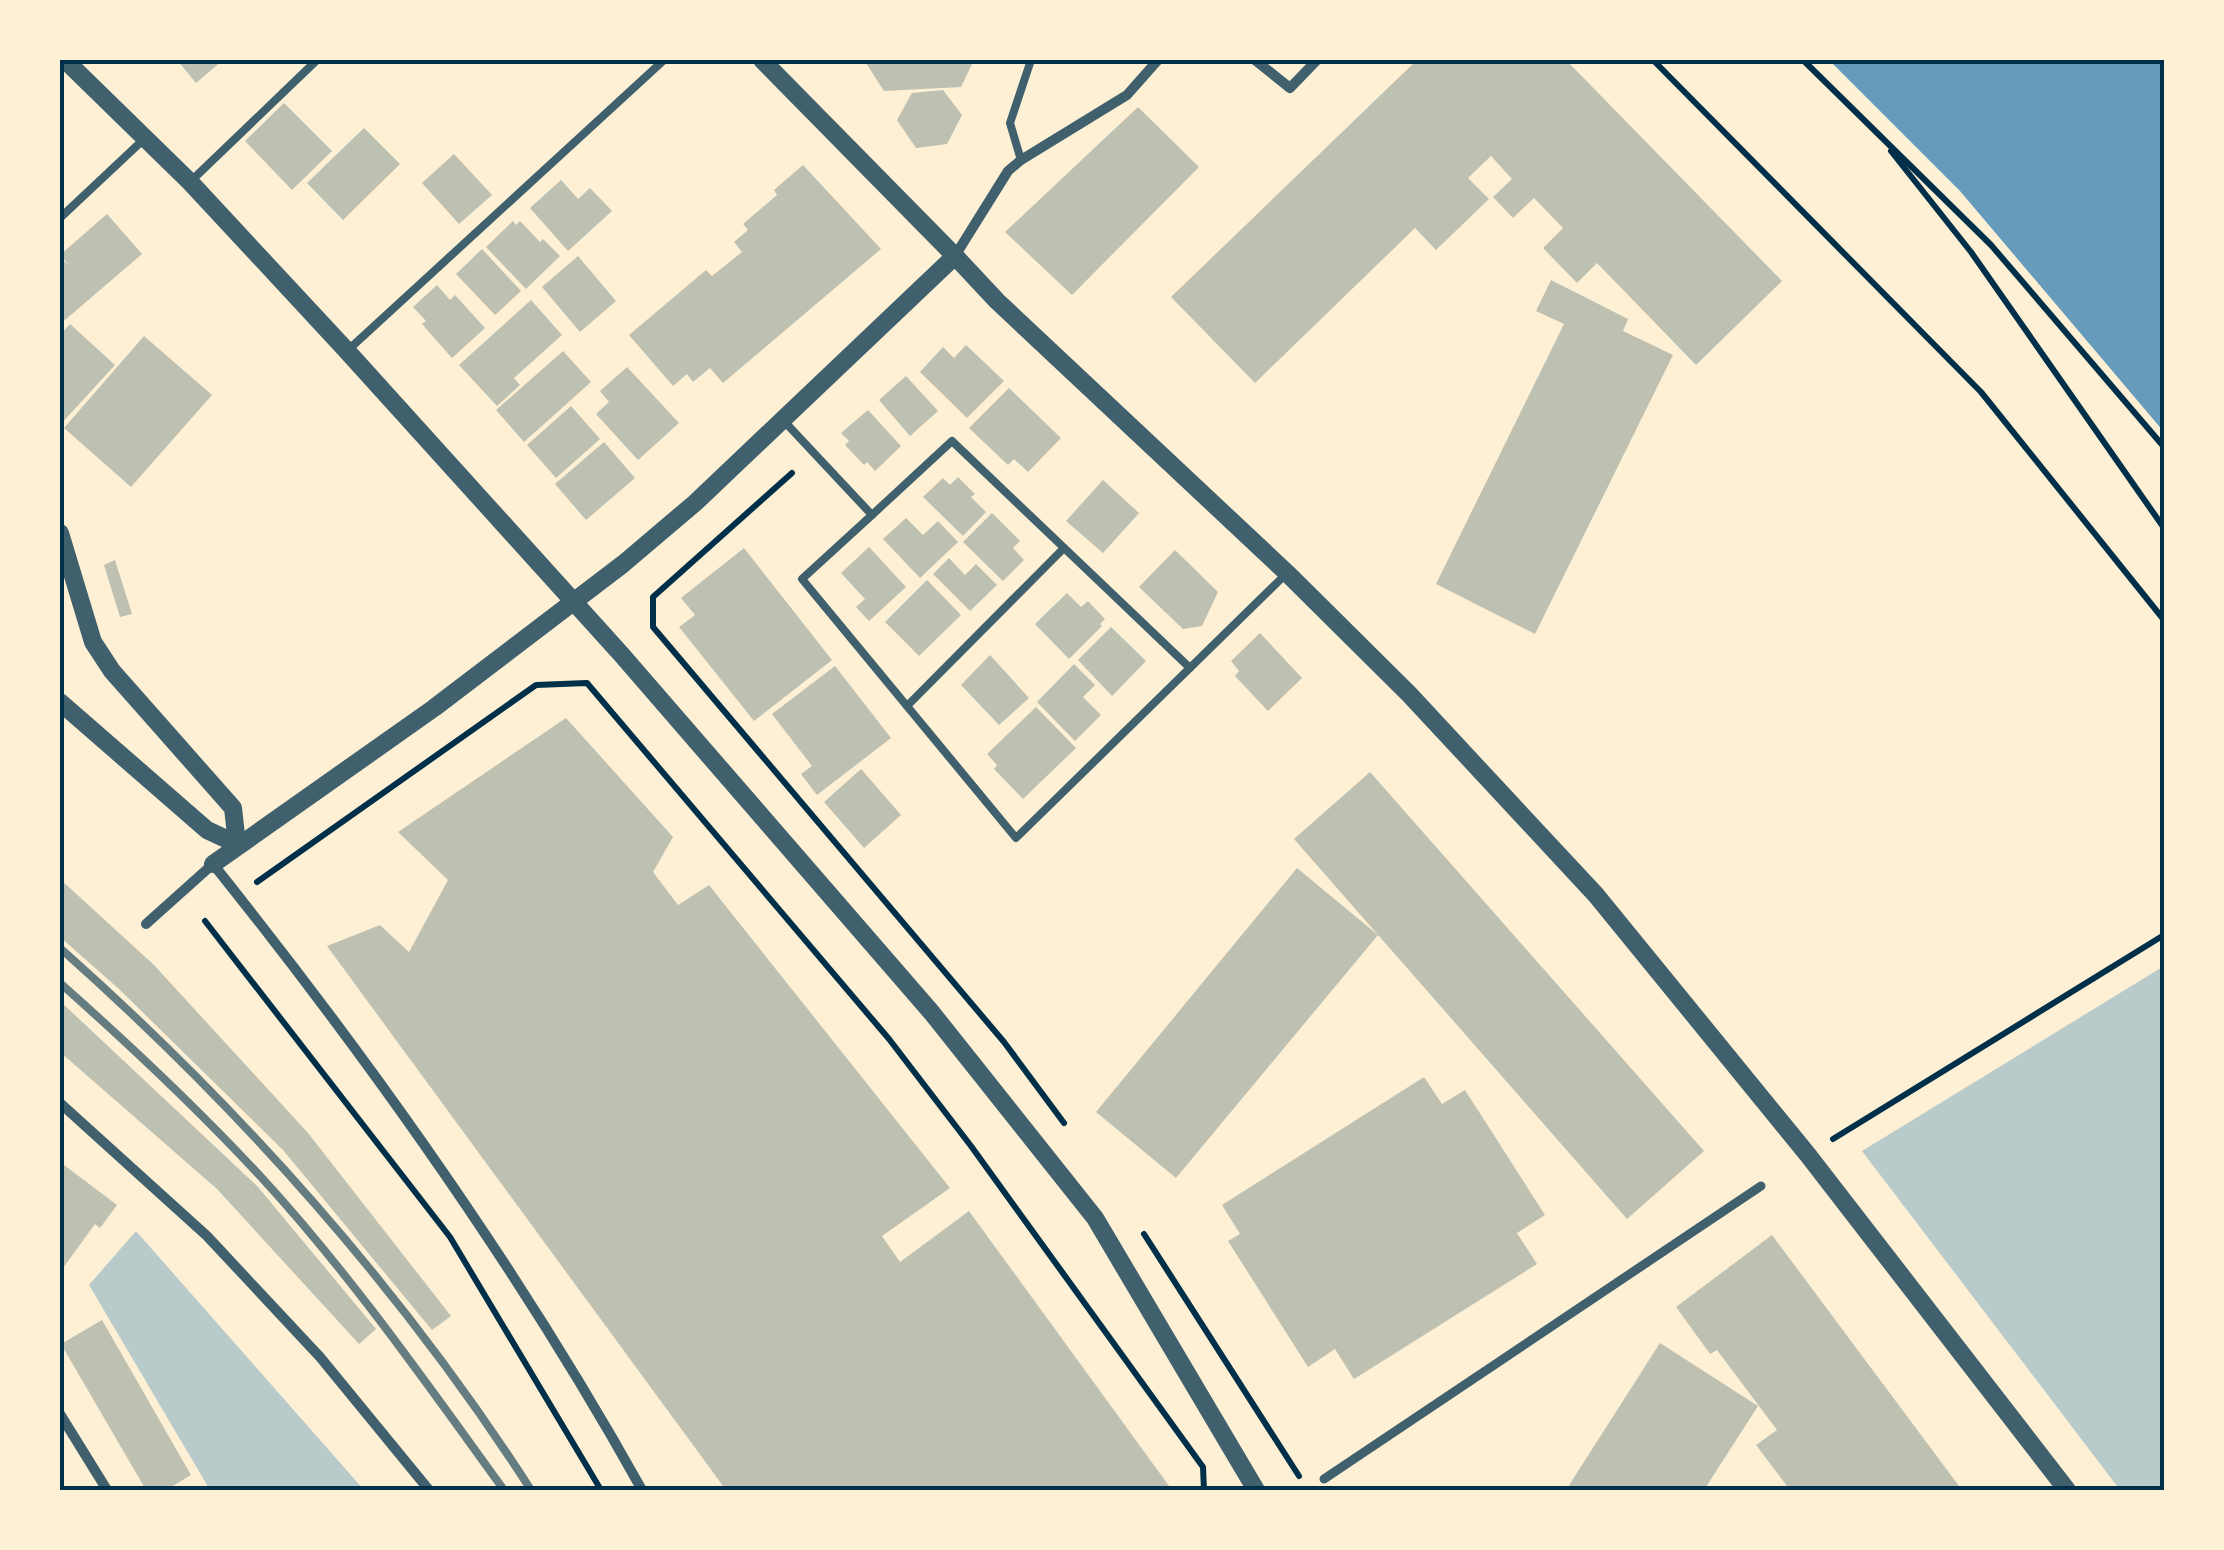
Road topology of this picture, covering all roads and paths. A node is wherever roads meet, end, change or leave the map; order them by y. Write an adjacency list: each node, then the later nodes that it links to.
1 (65, 60): 12 (street)
2 (317, 60): 14 (lane)
3 (664, 60): 17 (lane)
4 (762, 60): 16 (street)
5 (1031, 60): 13 (lane)
6 (1158, 60): 13 (street)
7 (1254, 60): 8 (street)
8 (1318, 60)
9 (1653, 60): 27 (path)
10 (1804, 60): 11 (path)
11 (1872, 127): 19 (path); 22 (path)
12 (146, 137): 14 (street); 15 (lane)
13 (1021, 160): 16 (street)
14 (190, 182): 17 (street)
15 (60, 218)
16 (955, 256): 18 (street); 25 (street)
17 (348, 351): 26 (street)
18 (783, 420): 21 (lane); 26 (street)
19 (2164, 447)
20 (792, 473): 39 (path)
21 (872, 515): 24 (lane); 30 (lane)
22 (2164, 528)
23 (60, 533): 31 (street)
24 (1064, 548): 28 (lane); 30 (lane)
25 (1287, 573): 28 (lane); 51 (street)
26 (574, 602): 31 (street); 49 (street)
27 (2164, 620)
28 (1190, 668): 30 (lane)
29 (60, 702): 31 (street)
30 (907, 706)
31 (238, 844): 32 (street)
32 (212, 864): 35 (street); 47 (street)
33 (256, 882): 48 (path)
34 (206, 921): 46 (path)
35 (146, 924)
36 (2164, 935): 38 (path)
37 (60, 1103): 45 (street)
38 (1844, 1132)
39 (1071, 1133)
40 (1760, 1186): 43 (street)
41 (1138, 1224): 50 (path)
42 (60, 1414): 44 (street)
43 (1324, 1479)
44 (107, 1490)
45 (429, 1490)
46 (601, 1490)
47 (642, 1490)
48 (1204, 1490)
49 (1256, 1490)
50 (1308, 1490)
51 (2066, 1490)

